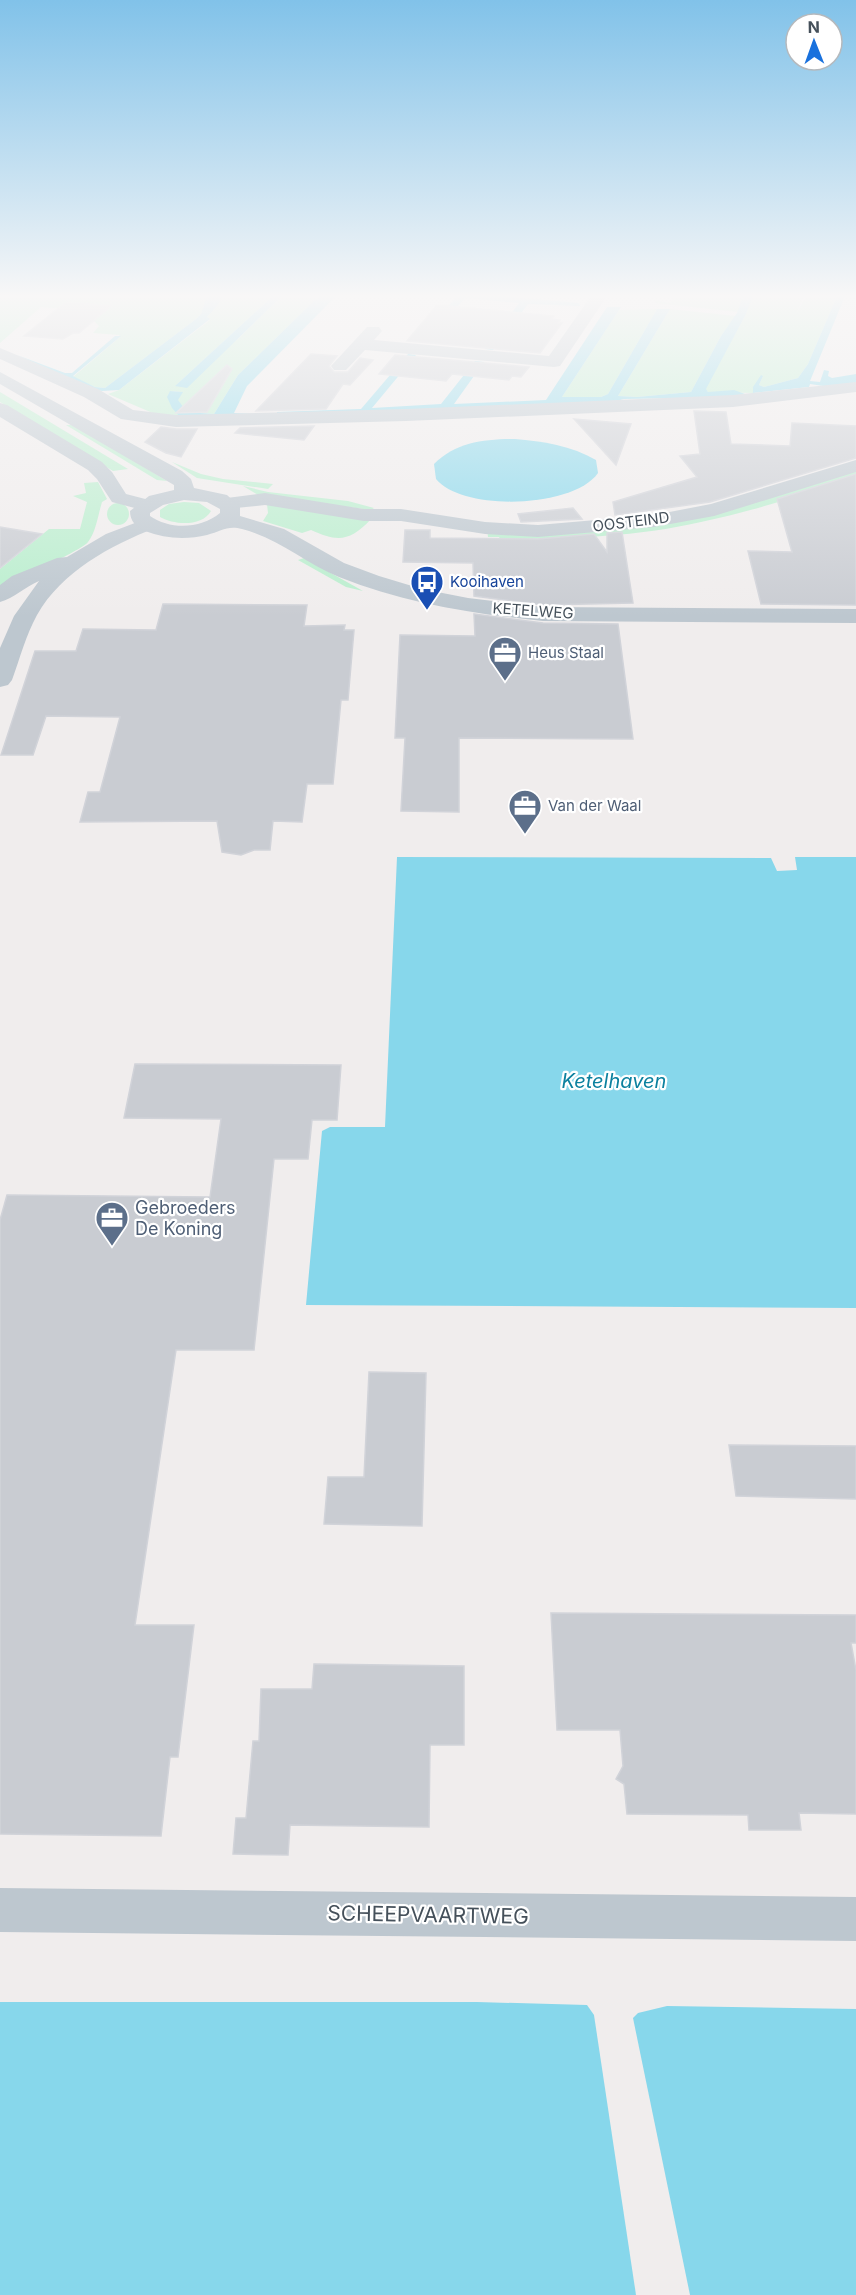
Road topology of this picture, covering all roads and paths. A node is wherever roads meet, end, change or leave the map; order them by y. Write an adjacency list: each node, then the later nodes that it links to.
1 (47, 403): 7 (street)
2 (108, 403): 3 (street)
3 (684, 403)
4 (0, 410): 9 (street)
5 (856, 466): 10 (street, OOSTEIND)
6 (266, 489): 10 (street, OOSTEIND)
7 (184, 494): 8 (street, KETELWEG); 9 (street)
8 (226, 511): 9 (street); 10 (street, OOSTEIND); 13 (street, KETELWEG)
9 (147, 514): 11 (street)
10 (401, 515)
11 (82, 558): 12 (street); 14 (street)
12 (0, 596)
13 (856, 616)
14 (0, 680)
15 (0, 1910): 16 (street, SCHEEPVAARTWEG)
16 (856, 1919)

